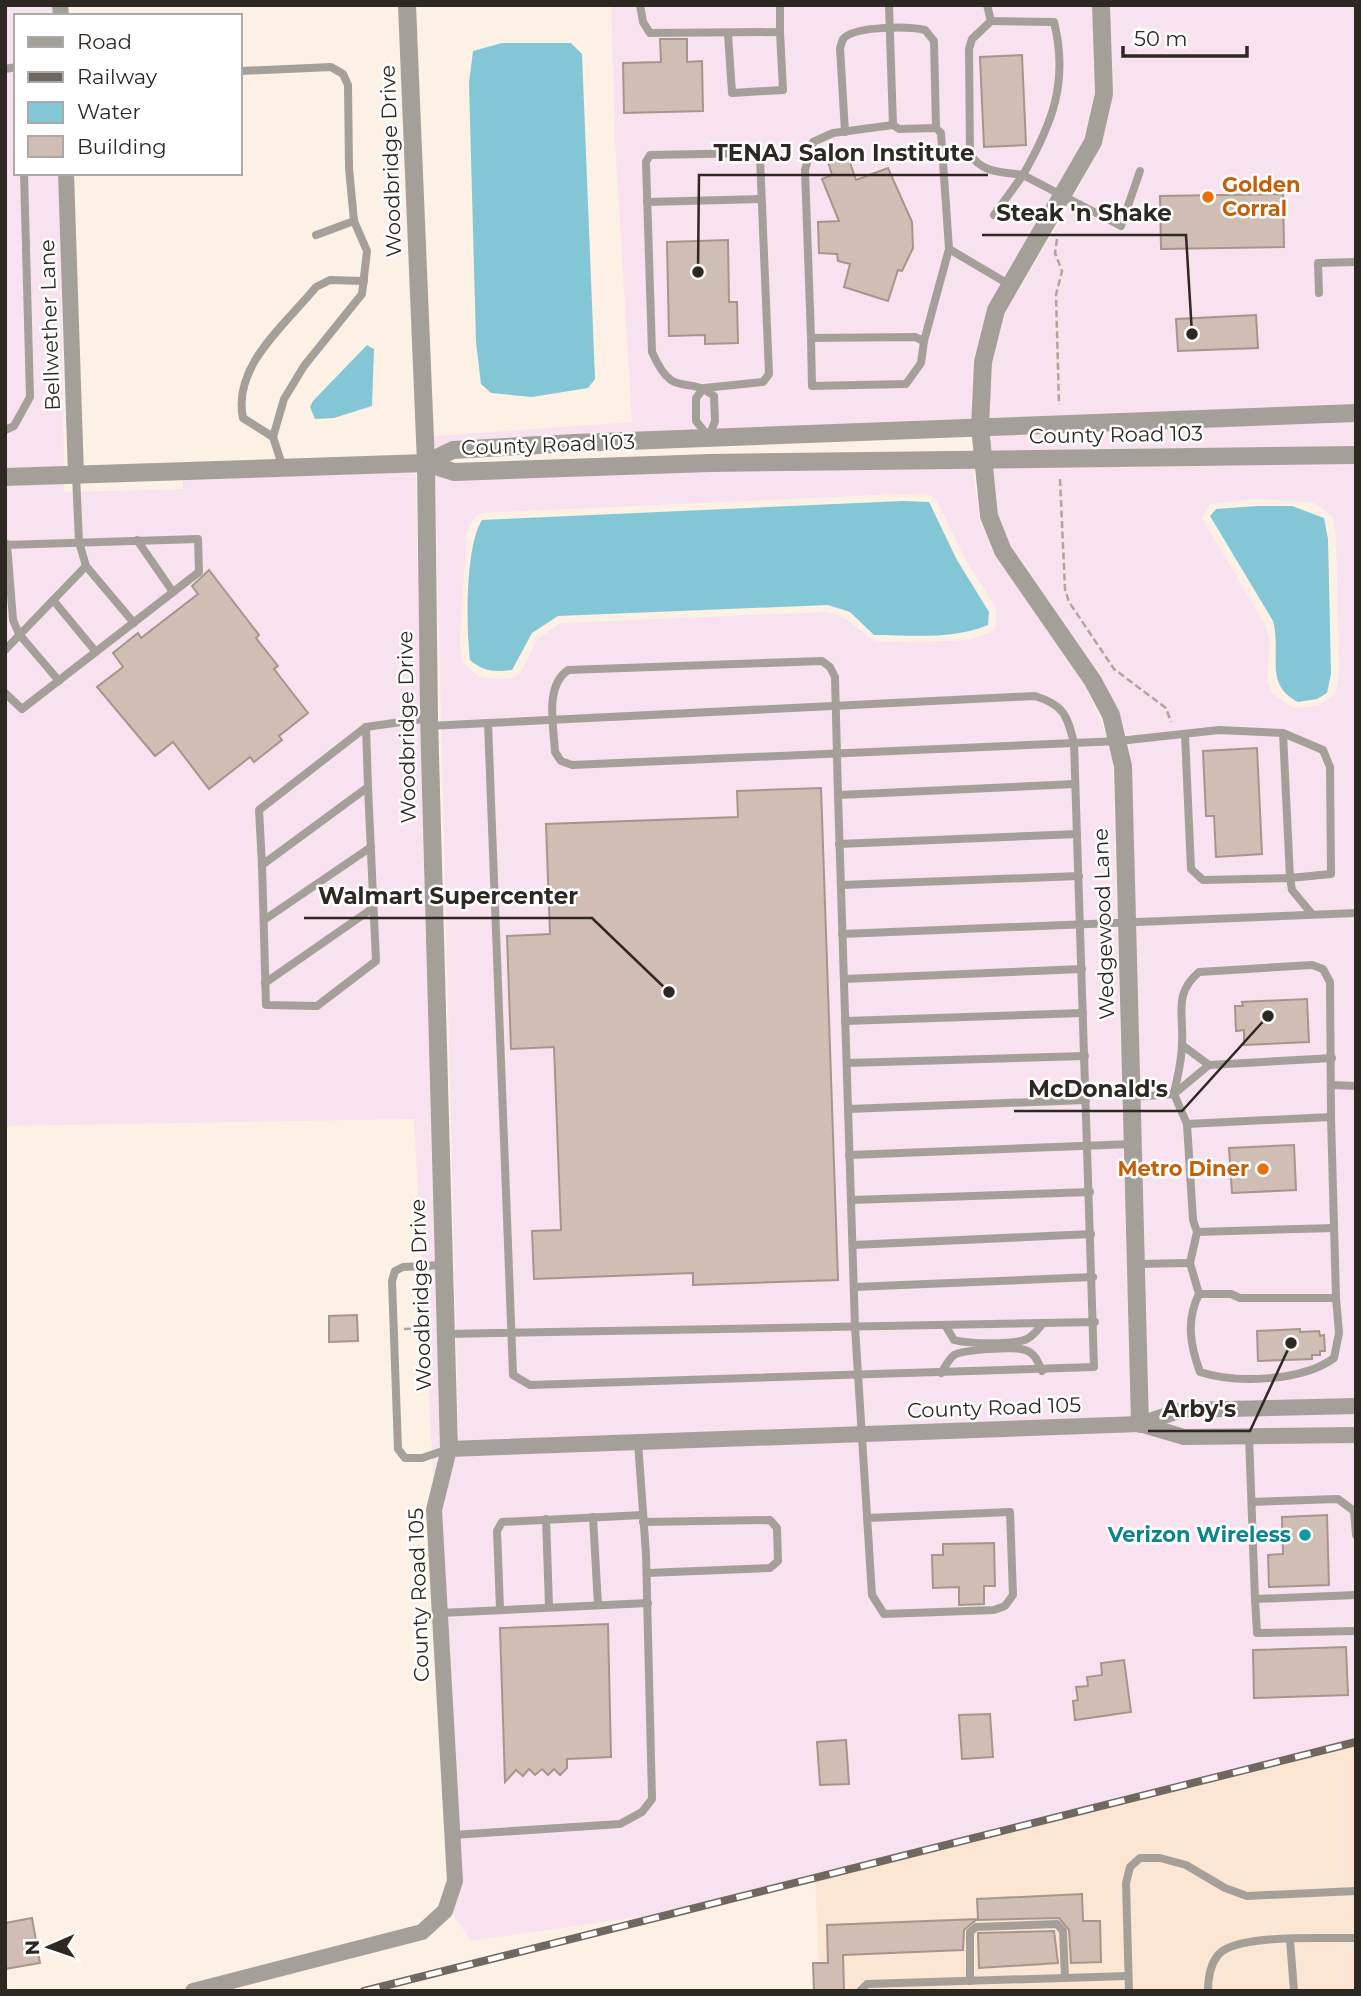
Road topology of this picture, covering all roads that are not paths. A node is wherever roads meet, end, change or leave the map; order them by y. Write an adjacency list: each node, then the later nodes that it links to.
1 (407, 5): 40 (street, Woodbridge Drive)
2 (640, 5): 10 (lane)
3 (780, 5): 9 (lane)
4 (888, 5): 8 (lane)
5 (987, 5): 7 (lane)
6 (1101, 5): 19 (street)
7 (991, 21): 18 (lane); 18 (lane)
8 (890, 29): 12 (lane); 13 (lane); 14 (lane)
9 (780, 32): 10 (lane); 10 (lane)
10 (728, 34)
11 (242, 71): 23 (lane)
12 (894, 125): 13 (lane); 14 (lane)
13 (936, 128): 25 (lane)
14 (845, 132): 30 (lane)
15 (1140, 171): 19 (lane)
16 (24, 175): 35 (lane)
17 (66, 175): 43 (street, Bellwether Lane)
18 (1023, 175): 19 (lane); 22 (lane)
19 (1062, 197): 28 (street)
20 (761, 199): 21 (lane); 21 (lane); 32 (lane)
21 (647, 202): 32 (lane)
22 (994, 215)
23 (354, 221): 24 (lane); 27 (lane)
24 (316, 235)
25 (949, 249): 28 (lane); 31 (lane)
26 (1356, 262): 29 (lane)
27 (364, 281): 36 (lane); 36 (lane)
28 (1010, 286): 34 (street)
29 (1319, 293)
30 (811, 338): 31 (lane); 31 (lane)
31 (924, 341)
32 (704, 388): 37 (lane); 37 (lane)
33 (1356, 413): 34 (street, County Road 103)
34 (980, 427): 37 (street, County Road 103); 39 (street, Wedgewood Lane)
35 (5, 430)
36 (273, 437): 42 (lane)
37 (709, 437): 40 (street, County Road 103); 41 (street)
38 (1356, 455): 39 (street, County Road 103)
39 (982, 459): 41 (street, County Road 103); 64 (street, Wedgewood Lane)
40 (426, 463): 41 (street, County Road 103); 42 (street); 59 (street, Woodbridge Drive)
41 (710, 463)
42 (282, 468): 43 (street)
43 (76, 475): 44 (street); 46 (lane)
44 (5, 477)
45 (137, 540): 46 (lane); 49 (lane); 49 (lane)
46 (79, 542): 47 (lane); 48 (lane)
47 (6, 545): 52 (lane)
48 (86, 566): 50 (lane); 51 (lane)
49 (173, 592): 51 (lane)
50 (53, 600): 52 (lane); 54 (lane)
51 (134, 623): 54 (lane)
52 (19, 634): 53 (lane); 55 (lane)
53 (5, 650)
54 (96, 652): 55 (lane)
55 (59, 681): 56 (lane)
56 (5, 693)
57 (835, 706): 58 (lane); 58 (lane); 65 (lane); 66 (lane)
58 (553, 720): 60 (lane); 66 (lane)
59 (429, 722): 60 (lane); 61 (lane); 113 (street, Woodbridge Drive)
60 (488, 723): 122 (lane)
61 (366, 727): 68 (lane); 73 (lane)
62 (1283, 733): 63 (lane); 75 (lane); 75 (lane)
63 (1185, 735): 64 (lane); 75 (lane)
64 (1119, 741): 65 (lane); 81 (street, Wedgewood Lane)
65 (1074, 743): 66 (lane); 67 (lane)
66 (836, 754): 69 (lane)
67 (1075, 784): 69 (lane); 70 (lane)
68 (368, 787): 72 (lane); 73 (lane)
69 (838, 796): 71 (lane)
70 (1077, 834): 71 (lane); 74 (lane)
71 (839, 844): 76 (lane)
72 (370, 847): 77 (lane); 80 (lane)
73 (262, 866): 80 (lane)
74 (1079, 877): 76 (lane); 82 (lane)
75 (1290, 878): 79 (lane)
76 (841, 885): 83 (lane)
77 (373, 908): 86 (lane); 86 (lane)
78 (1356, 913): 79 (lane)
79 (1312, 914): 81 (lane)
80 (264, 920): 86 (lane)
81 (1127, 922): 82 (lane); 97 (street, Wedgewood Lane)
82 (1080, 924): 83 (lane); 84 (lane)
83 (842, 934): 85 (lane)
84 (1082, 969): 85 (lane); 87 (lane)
85 (844, 979): 88 (lane)
86 (265, 983)
87 (1083, 1013): 88 (lane); 90 (lane)
88 (845, 1021): 92 (lane)
89 (1182, 1045): 91 (lane); 93 (lane); 96 (lane)
90 (1085, 1056): 92 (lane); 98 (lane)
91 (1332, 1058): 93 (lane); 94 (lane)
92 (846, 1063): 99 (lane)
93 (1209, 1065): 96 (lane)
94 (1332, 1086): 95 (lane); 100 (lane)
95 (1356, 1086)
96 (1174, 1094): 97 (lane); 101 (lane)
97 (1132, 1097): 102 (street, Wedgewood Lane)
98 (1086, 1100): 99 (lane); 103 (lane)
99 (848, 1109): 104 (lane)
100 (1331, 1117): 101 (lane); 107 (lane)
101 (1187, 1124): 108 (lane)
102 (1133, 1143): 103 (lane); 112 (street, Wedgewood Lane)
103 (1088, 1145): 104 (lane); 105 (lane)
104 (849, 1155): 106 (lane)
105 (1090, 1192): 106 (lane); 109 (lane)
106 (851, 1200): 110 (lane)
107 (1334, 1228): 108 (lane); 117 (lane)
108 (1197, 1232): 111 (lane)
109 (1091, 1234): 110 (lane); 114 (lane)
110 (853, 1245): 115 (lane)
111 (1190, 1263): 112 (lane); 116 (lane)
112 (1136, 1264): 128 (street, Wedgewood Lane)
113 (442, 1265): 123 (street, Woodbridge Drive); 133 (lane)
114 (1093, 1278): 115 (lane); 118 (lane)
115 (854, 1287): 121 (lane)
116 (1199, 1294): 117 (lane); 117 (lane)
117 (1336, 1298)
118 (1095, 1321): 119 (lane); 124 (lane)
119 (1043, 1323): 120 (lane); 120 (lane)
120 (945, 1325): 121 (lane)
121 (855, 1327): 122 (lane); 126 (lane)
122 (511, 1332): 123 (lane); 126 (lane)
123 (444, 1334): 133 (street, Woodbridge Drive)
124 (1042, 1371): 125 (lane); 125 (lane)
125 (942, 1373): 126 (lane)
126 (859, 1375): 129 (lane)
127 (1356, 1406): 128 (street, County Road 105)
128 (1140, 1424): 129 (street, County Road 105); 131 (street, County Road 105)
129 (863, 1434): 132 (street, County Road 105); 137 (lane)
130 (1356, 1435): 131 (street, County Road 105)
131 (1249, 1436): 134 (lane)
132 (638, 1442): 133 (street, County Road 105); 136 (lane)
133 (449, 1449): 147 (street, County Road 105)
134 (1252, 1502): 139 (lane); 142 (lane)
135 (593, 1517): 136 (lane); 138 (lane); 144 (lane)
136 (643, 1518): 140 (lane); 140 (lane)
137 (868, 1518): 137 (lane)
138 (546, 1520): 145 (lane); 146 (lane)
139 (1356, 1535)
140 (647, 1573): 143 (lane)
141 (1356, 1595): 142 (lane)
142 (1255, 1599): 148 (lane)
143 (648, 1603): 144 (lane); 149 (lane)
144 (598, 1605): 145 (lane)
145 (549, 1606): 146 (lane)
146 (500, 1609): 147 (lane)
147 (440, 1613): 149 (street, County Road 105)
148 (1356, 1631)
149 (453, 1835): 156 (street, County Road 105)
150 (1356, 1891): 153 (lane)
151 (1356, 1938): 152 (lane)
152 (1290, 1940): 159 (lane); 160 (lane)
153 (1128, 1976): 154 (lane); 158 (lane)
154 (1065, 1978): 155 (lane); 155 (lane)
155 (970, 1981): 157 (lane)
156 (193, 1991)
157 (860, 1991)
158 (1129, 1991)
159 (1209, 1991)
160 (1294, 1991)

